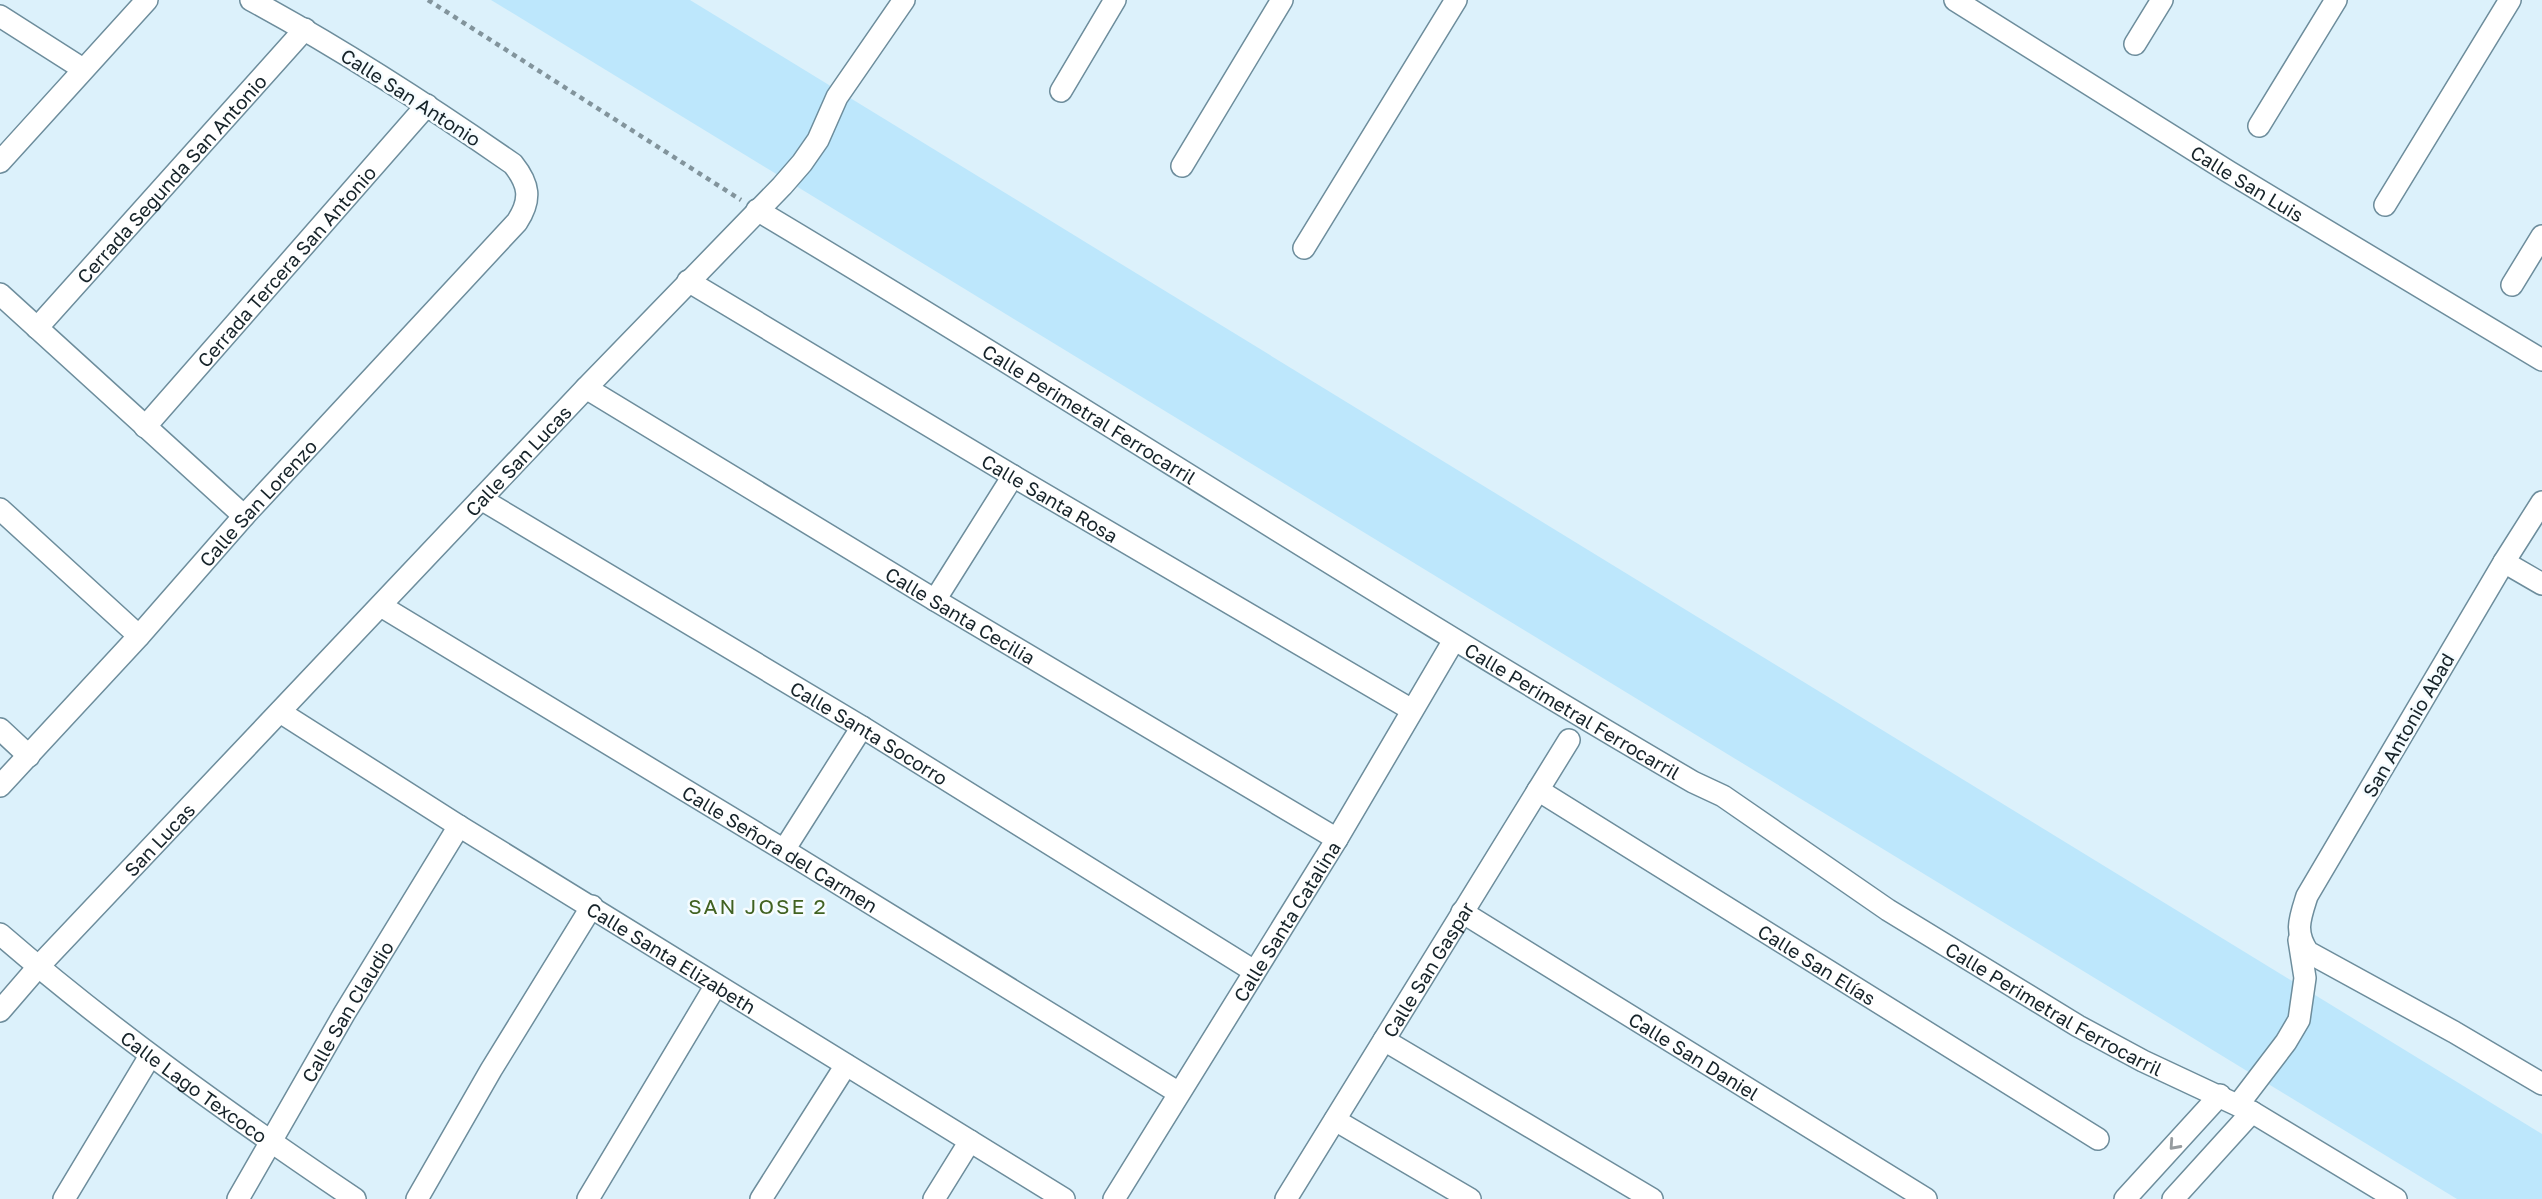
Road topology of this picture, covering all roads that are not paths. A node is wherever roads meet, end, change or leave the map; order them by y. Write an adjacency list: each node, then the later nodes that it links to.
1 (147, 0): 15 (street)
2 (251, 0): 13 (street, Calle San Antonio)
3 (904, 0): 22 (street, Calle San Lucas)
4 (1115, 0): 16 (street)
5 (1282, 0): 20 (street)
6 (1456, 0): 25 (street)
7 (1955, 0): 11 (street, Calle San Luis)
8 (2162, 0): 14 (street)
9 (2336, 0): 18 (street)
10 (2510, 0): 21 (street)
11 (1982, 8): 30 (street, Calle San Luis)
12 (0, 16): 15 (street)
13 (305, 29): 17 (street, Calle San Antonio); 29 (street, Cerrada Segunda San Antonio)
14 (2135, 44)
15 (83, 69): 19 (street)
16 (1061, 91)
17 (427, 105): 23 (street, Calle San Antonio); 32 (street, Cerrada Tercera San Antonio)
18 (2259, 126)
19 (0, 162)
20 (1182, 166)
21 (2385, 205)
22 (757, 210): 26 (street, Calle San Lucas); 43 (street, Calle Perimetral Ferrocarril)
23 (517, 222): 37 (street, Calle San Lorenzo)
24 (2542, 236): 27 (street)
25 (1304, 248)
26 (688, 281): 31 (street, Calle San Lucas); 33 (street, Calle Santa Rosa)
27 (2512, 285)
28 (0, 294): 29 (street)
29 (37, 328): 32 (street)
30 (2542, 360)
31 (586, 388): 34 (street, Calle San Lucas); 40 (street, Calle Santa Cecilia)
32 (145, 427): 37 (street)
33 (1013, 476): 40 (street); 44 (street, Calle Santa Rosa)
34 (481, 499): 41 (street, Calle San Lucas); 46 (street, Calle Santa Socorro)
35 (2542, 502): 38 (street, San Antonio Abad)
36 (0, 509): 42 (street)
37 (244, 516): 42 (street, Calle San Lorenzo)
38 (2504, 562): 39 (street); 58 (street, San Antonio Abad)
39 (2542, 584)
40 (935, 600): 53 (street, Calle Santa Cecilia)
41 (382, 606): 45 (street, Calle San Lucas); 54 (street, Calle Señora del Carmen)
42 (139, 636): 49 (street, Calle San Lorenzo)
43 (1454, 640): 44 (street, Calle Santa Catalina); 68 (street, Calle Perimetral Ferrocarril)
44 (1412, 710): 53 (street, Calle Santa Catalina)
45 (280, 712): 52 (street, Calle Santa Elizabeth); 59 (street, San Lucas)
46 (862, 727): 54 (street); 60 (street, Calle Santa Socorro)
47 (0, 729): 49 (street)
48 (1569, 740): 51 (street, Calle San Gaspar)
49 (29, 755): 50 (street, Calle San Lorenzo)
50 (0, 786)
51 (1538, 790): 56 (street, Calle San Gaspar); 70 (street, Calle San Elías)
52 (459, 826): 55 (street, Calle Santa Elizabeth); 72 (street, Calle San Claudio)
53 (1337, 839): 60 (street, Calle Santa Catalina)
54 (784, 850): 67 (street, Calle Señora del Carmen)
55 (592, 906): 61 (street, Calle Santa Elizabeth); 77 (street)
56 (1462, 912): 63 (street, Calle San Gaspar); 86 (street, Calle San Daniel)
57 (0, 934): 59 (street, Calle Lago Texcoco)
58 (2304, 946): 66 (street); 68 (street, San Antonio Abad)
59 (38, 967): 62 (street, San Lucas); 64 (street, Calle Lago Texcoco)
60 (1254, 971): 67 (street, Calle Santa Catalina)
61 (716, 985): 65 (street, Calle Santa Elizabeth); 78 (street)
62 (0, 1011)
63 (1384, 1040): 69 (street, Calle San Gaspar); 85 (street)
64 (150, 1056): 72 (street, Calle Lago Texcoco); 74 (street)
65 (846, 1065): 71 (street, Calle Santa Elizabeth); 79 (street)
66 (2542, 1084)
67 (1179, 1093): 82 (street, Calle Santa Catalina)
68 (2237, 1104): 73 (street, Calle Perimetral Ferrocarril); 87 (street, one-way to 87); 88 (street)
69 (1335, 1120): 83 (street, Calle San Gaspar); 84 (street)
70 (2098, 1139)
71 (970, 1141): 80 (street); 81 (street, Calle Santa Elizabeth)
72 (272, 1143): 75 (street, Calle San Claudio); 76 (street, Calle Lago Texcoco)
73 (2386, 1196)
74 (64, 1199)
75 (239, 1199)
76 (355, 1199)
77 (417, 1199)
78 (588, 1199)
79 (761, 1199)
80 (934, 1199)
81 (1064, 1199)
82 (1114, 1199)
83 (1286, 1199)
84 (1469, 1199)
85 (1652, 1199)
86 (1926, 1199)
87 (2125, 1199)
88 (2173, 1199)

